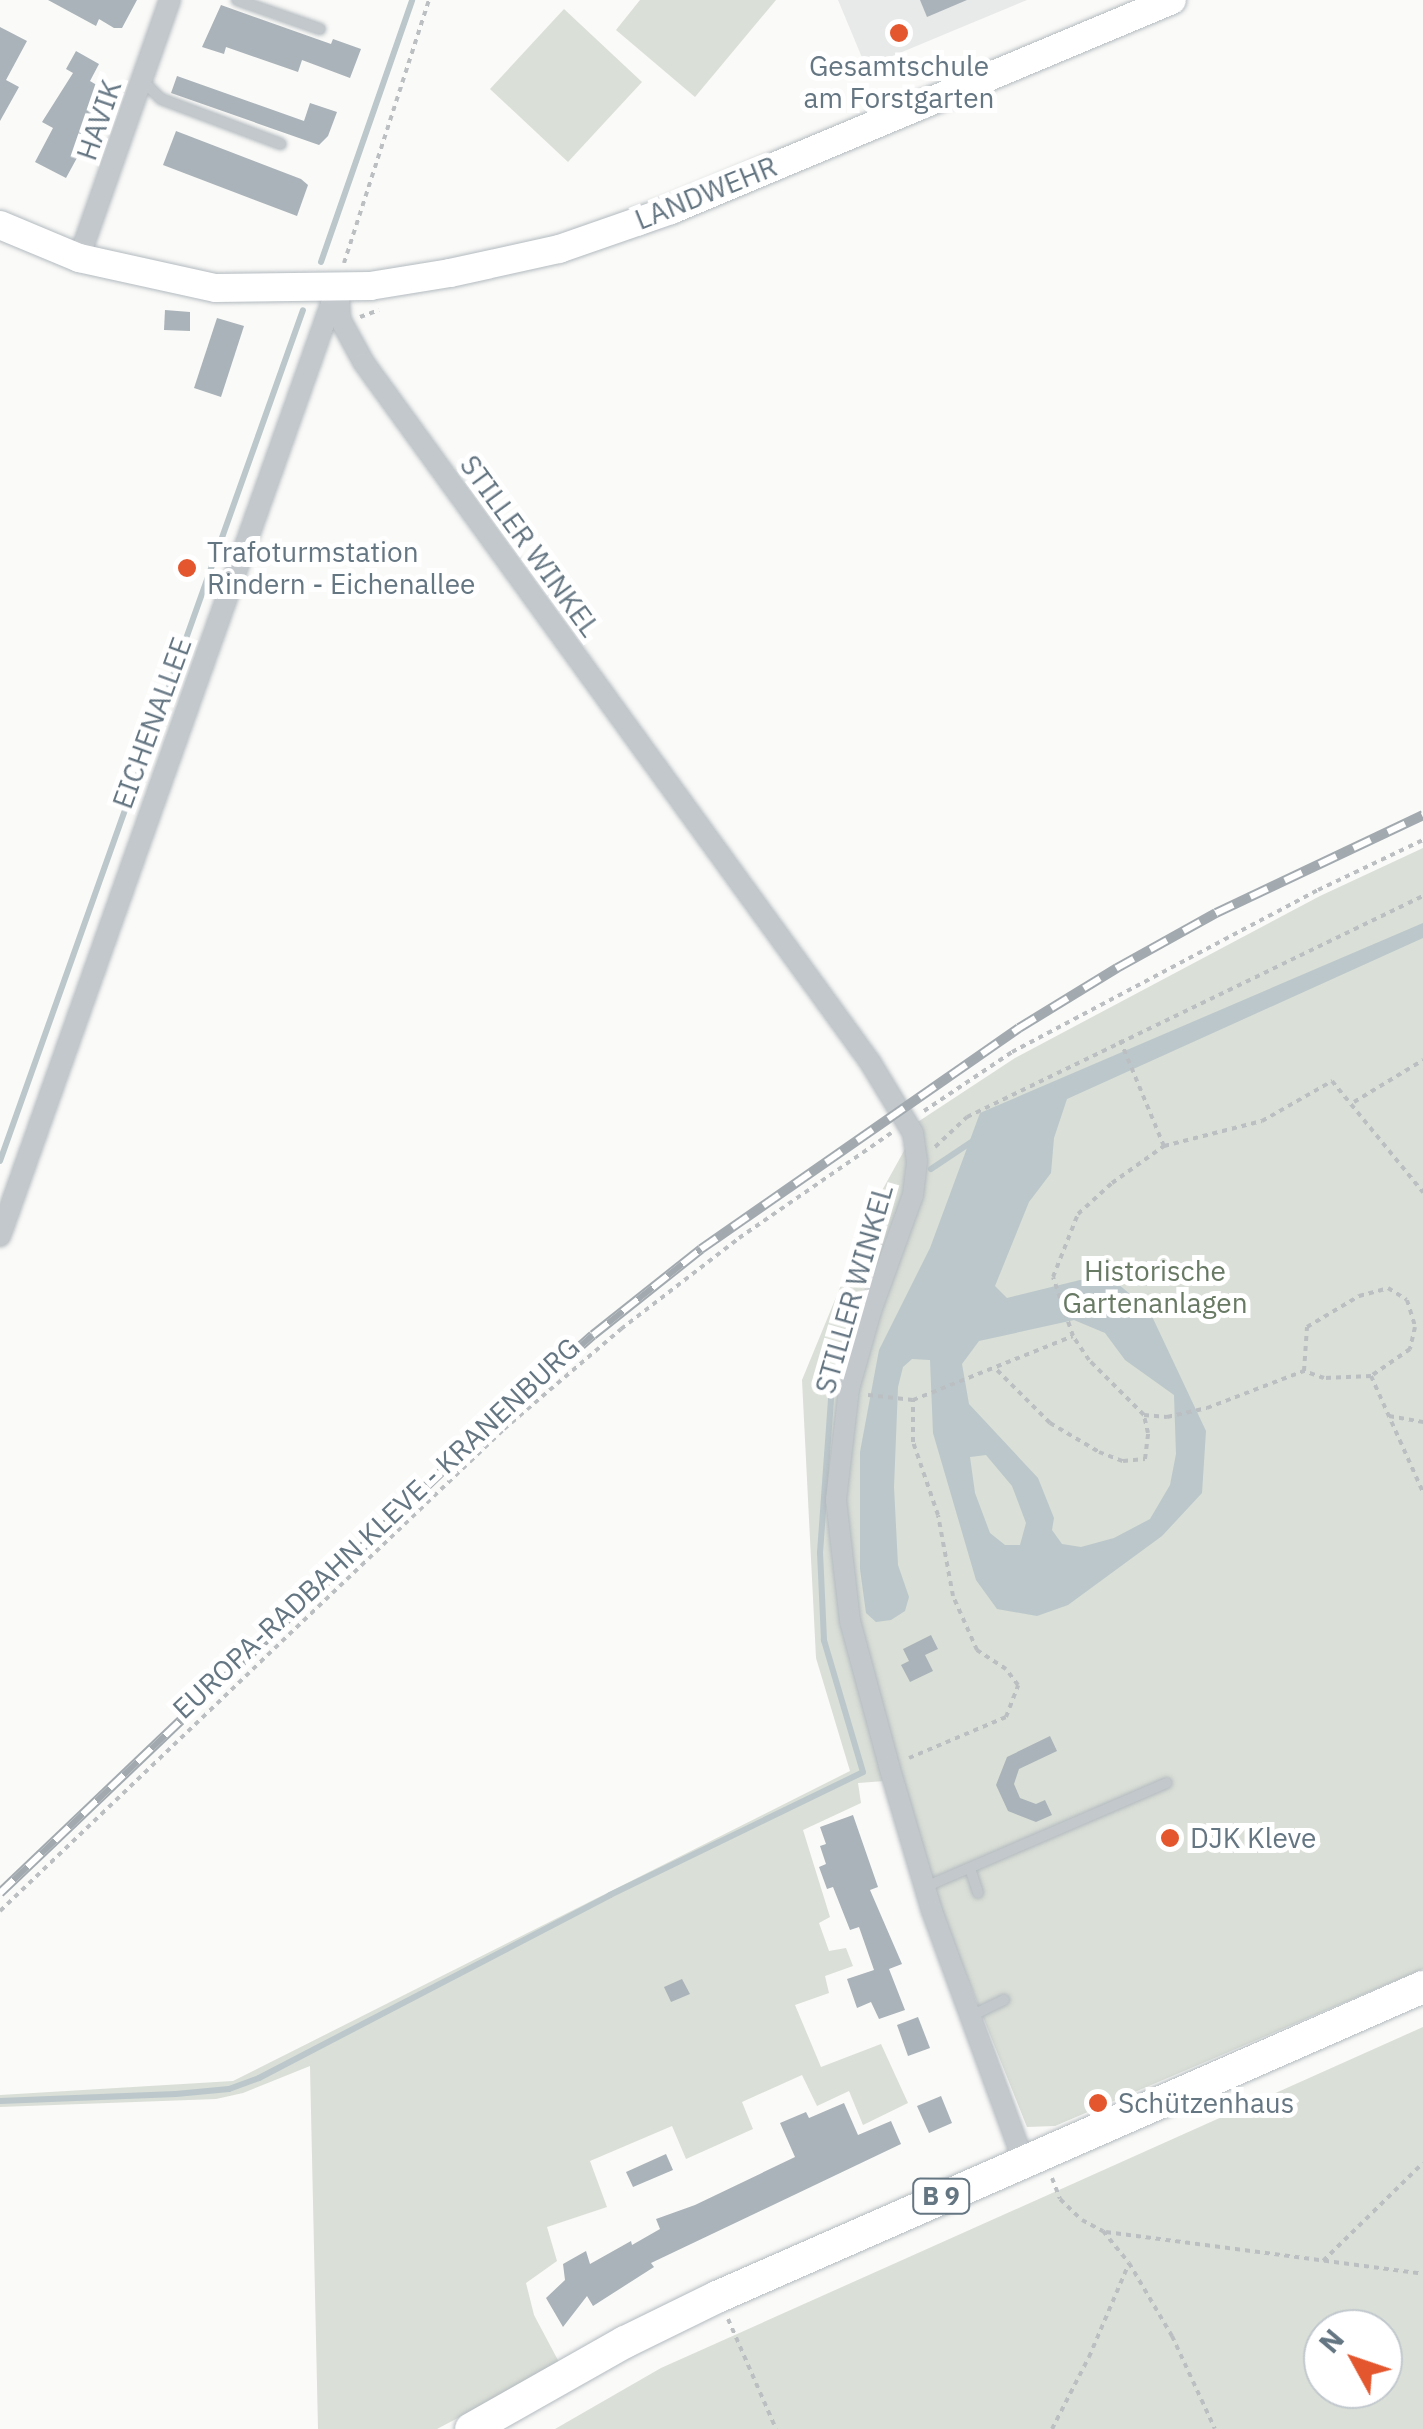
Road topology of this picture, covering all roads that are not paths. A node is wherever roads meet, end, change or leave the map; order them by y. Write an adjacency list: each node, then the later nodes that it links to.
1 (170, 0): 5 (street, HAVIK)
2 (237, 0): 4 (lane)
3 (1172, 0): 9 (main road, LANDWEHR)
4 (320, 29)
5 (142, 80): 6 (lane); 8 (street, HAVIK)
6 (280, 144)
7 (0, 224): 8 (main road, LANDWEHR)
8 (79, 258): 9 (main road, LANDWEHR)
9 (340, 278): 10 (street, EICHENALLEE); 13 (street, STILLER WINKEL)
10 (0, 1236)
11 (1167, 1782): 12 (lane)
12 (970, 1868): 13 (lane); 14 (lane)
13 (924, 1888): 17 (street, STILLER WINKEL)
14 (978, 1892)
15 (1423, 1987): 18 (main road, B 9)
16 (1004, 2000): 17 (lane)
17 (970, 2016): 18 (street, STILLER WINKEL)
18 (1036, 2166): 19 (main road, B 9)
19 (472, 2429)

